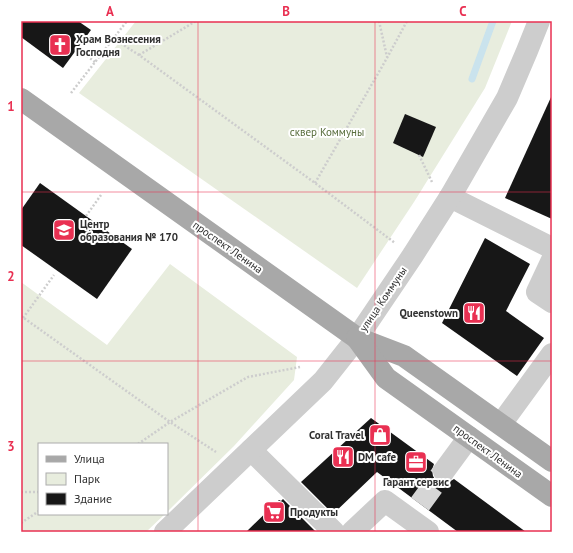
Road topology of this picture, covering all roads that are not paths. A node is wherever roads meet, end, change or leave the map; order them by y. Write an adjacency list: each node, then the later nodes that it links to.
1 (539, 21): 3 (street, улица Коммуны)
2 (21, 99): 7 (main road, проспект Ленина)
3 (443, 193): 4 (street); 7 (street, улица Коммуны)
4 (552, 248)
5 (552, 260): 6 (street)
6 (552, 302)
7 (356, 338): 9 (main road, проспект Ленина); 10 (main road, проспект Ленина); 11 (street, улица Коммуны)
8 (552, 354): 9 (street)
9 (501, 424): 12 (main road, проспект Ленина)
10 (469, 437): 13 (street); 14 (main road, проспект Ленина)
11 (243, 457): 15 (street, улица Коммуны); 16 (street)
12 (552, 461)
13 (444, 471)
14 (552, 496)
15 (165, 532)
16 (334, 532)
17 (352, 532): 18 (street)
18 (428, 532)

